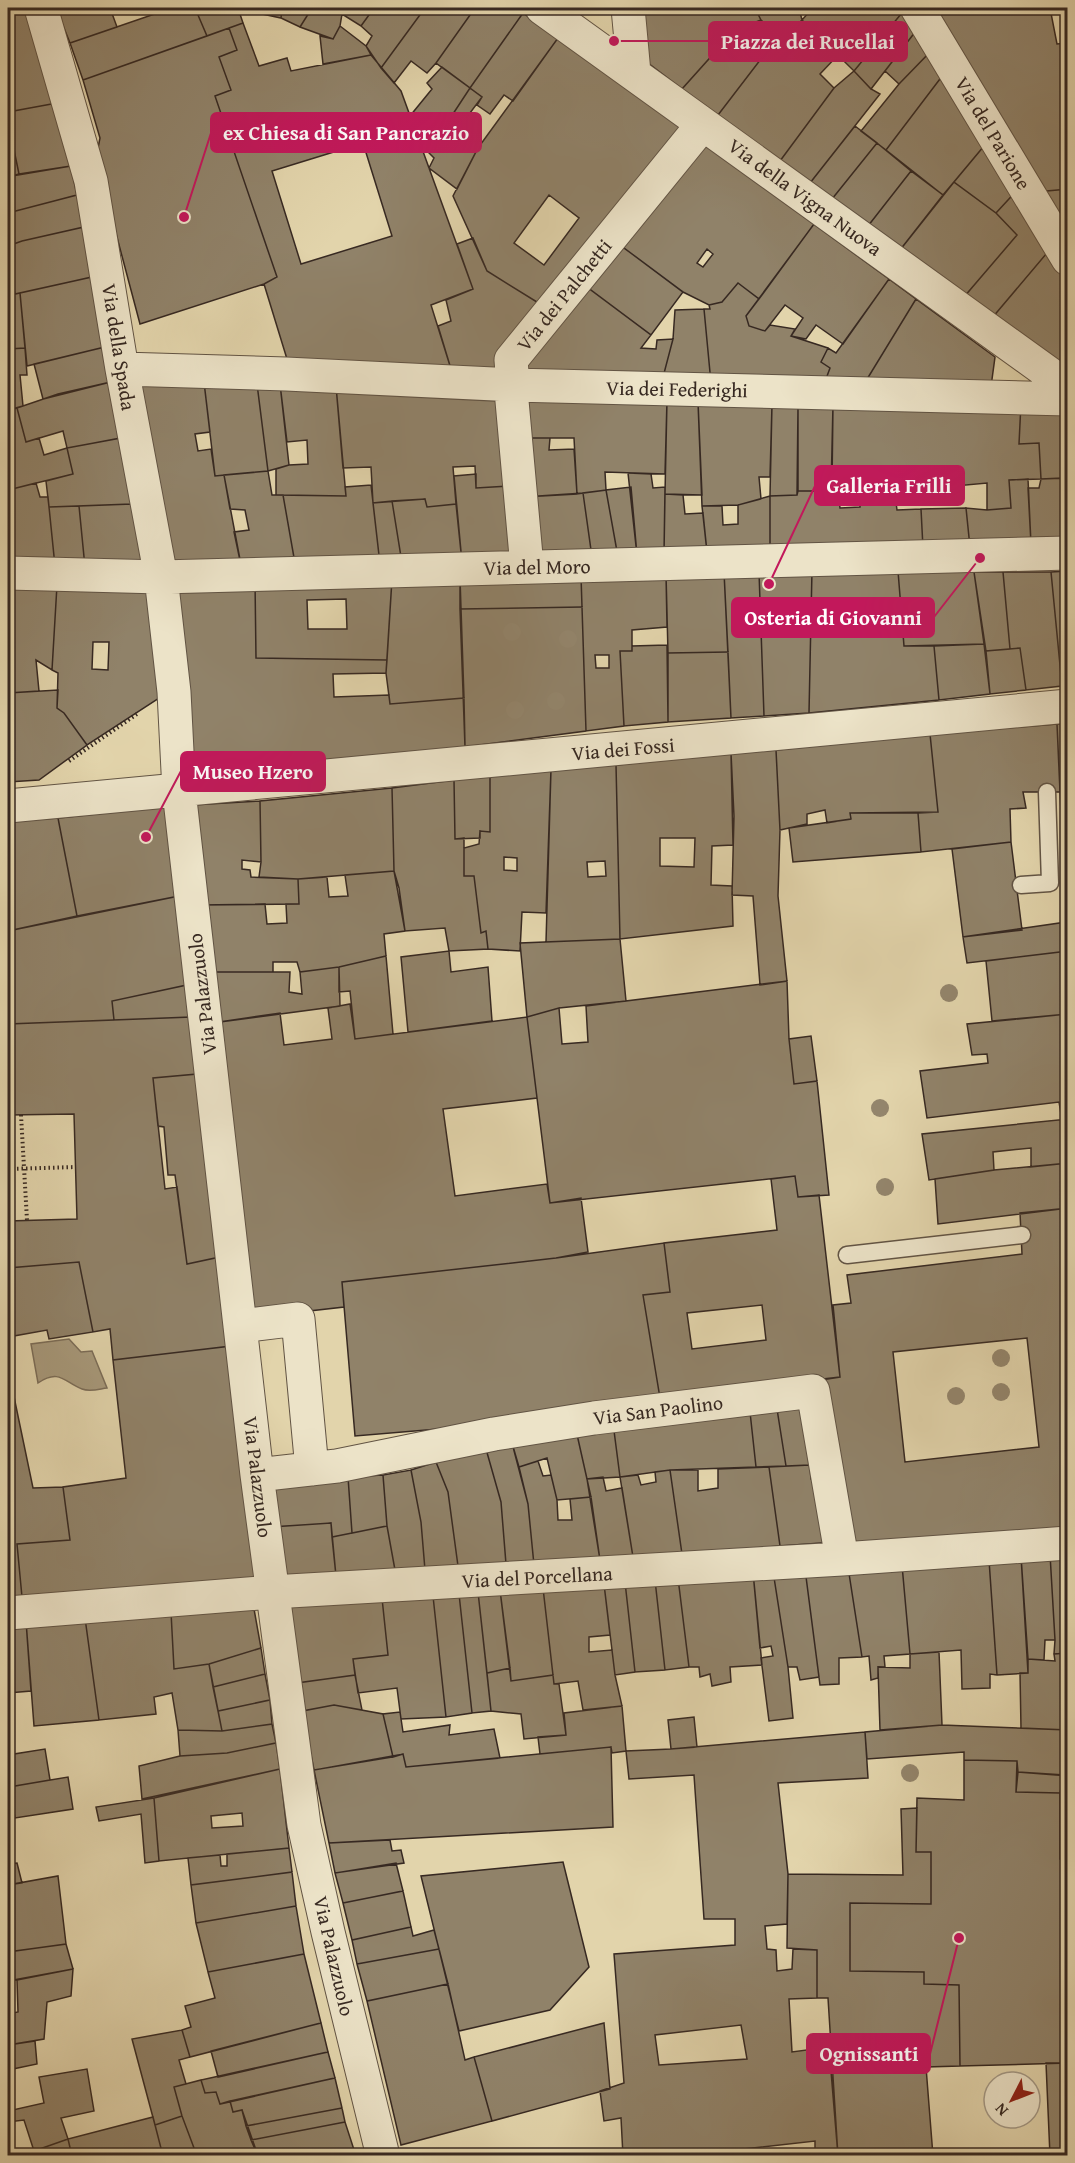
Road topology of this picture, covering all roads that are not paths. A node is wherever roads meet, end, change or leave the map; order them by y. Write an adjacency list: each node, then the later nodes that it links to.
1 (41, 8): 8 (street, Via della Spada)
2 (542, 8): 5 (street, Via della Vigna Nuova)
3 (628, 8): 5 (street)
4 (917, 8): 7 (street, Via del Parione)
5 (634, 74): 6 (street, Via della Vigna Nuova)
6 (704, 124): 9 (street, Via dei Palchetti); 10 (street, Via della Vigna Nuova)
7 (1068, 259)
8 (122, 369): 9 (street, Via dei Federighi); 15 (street, Via della Spada)
9 (513, 385): 11 (street, Via dei Federighi); 13 (street, Via dei Palchetti)
10 (1068, 387)
11 (1068, 399)
12 (1068, 553): 13 (street, Via del Moro)
13 (527, 567): 15 (street, Via del Moro)
14 (8, 573): 15 (street, Via del Moro)
15 (161, 577): 16 (street, Via della Spada)
16 (174, 692): 18 (street, Via Palazzuolo)
17 (1051, 714): 18 (street, Via dei Fossi)
18 (179, 791): 20 (street, Via dei Fossi); 24 (street, Via Palazzuolo)
19 (1047, 792): 21 (lane)
20 (8, 806)
21 (1021, 885)
22 (1022, 1235): 23 (lane)
23 (847, 1255)
24 (240, 1326): 25 (street); 26 (street, Via Palazzuolo)
25 (324, 1468): 26 (street, Via San Paolino); 28 (street, Via San Paolino)
26 (257, 1475): 29 (street, Via Palazzuolo)
27 (1068, 1543): 28 (street, Via del Porcellana)
28 (842, 1559): 29 (street, Via del Porcellana)
29 (272, 1592): 30 (street, Via del Porcellana); 31 (street, Via Palazzuolo)
30 (8, 1613)
31 (383, 2156)

